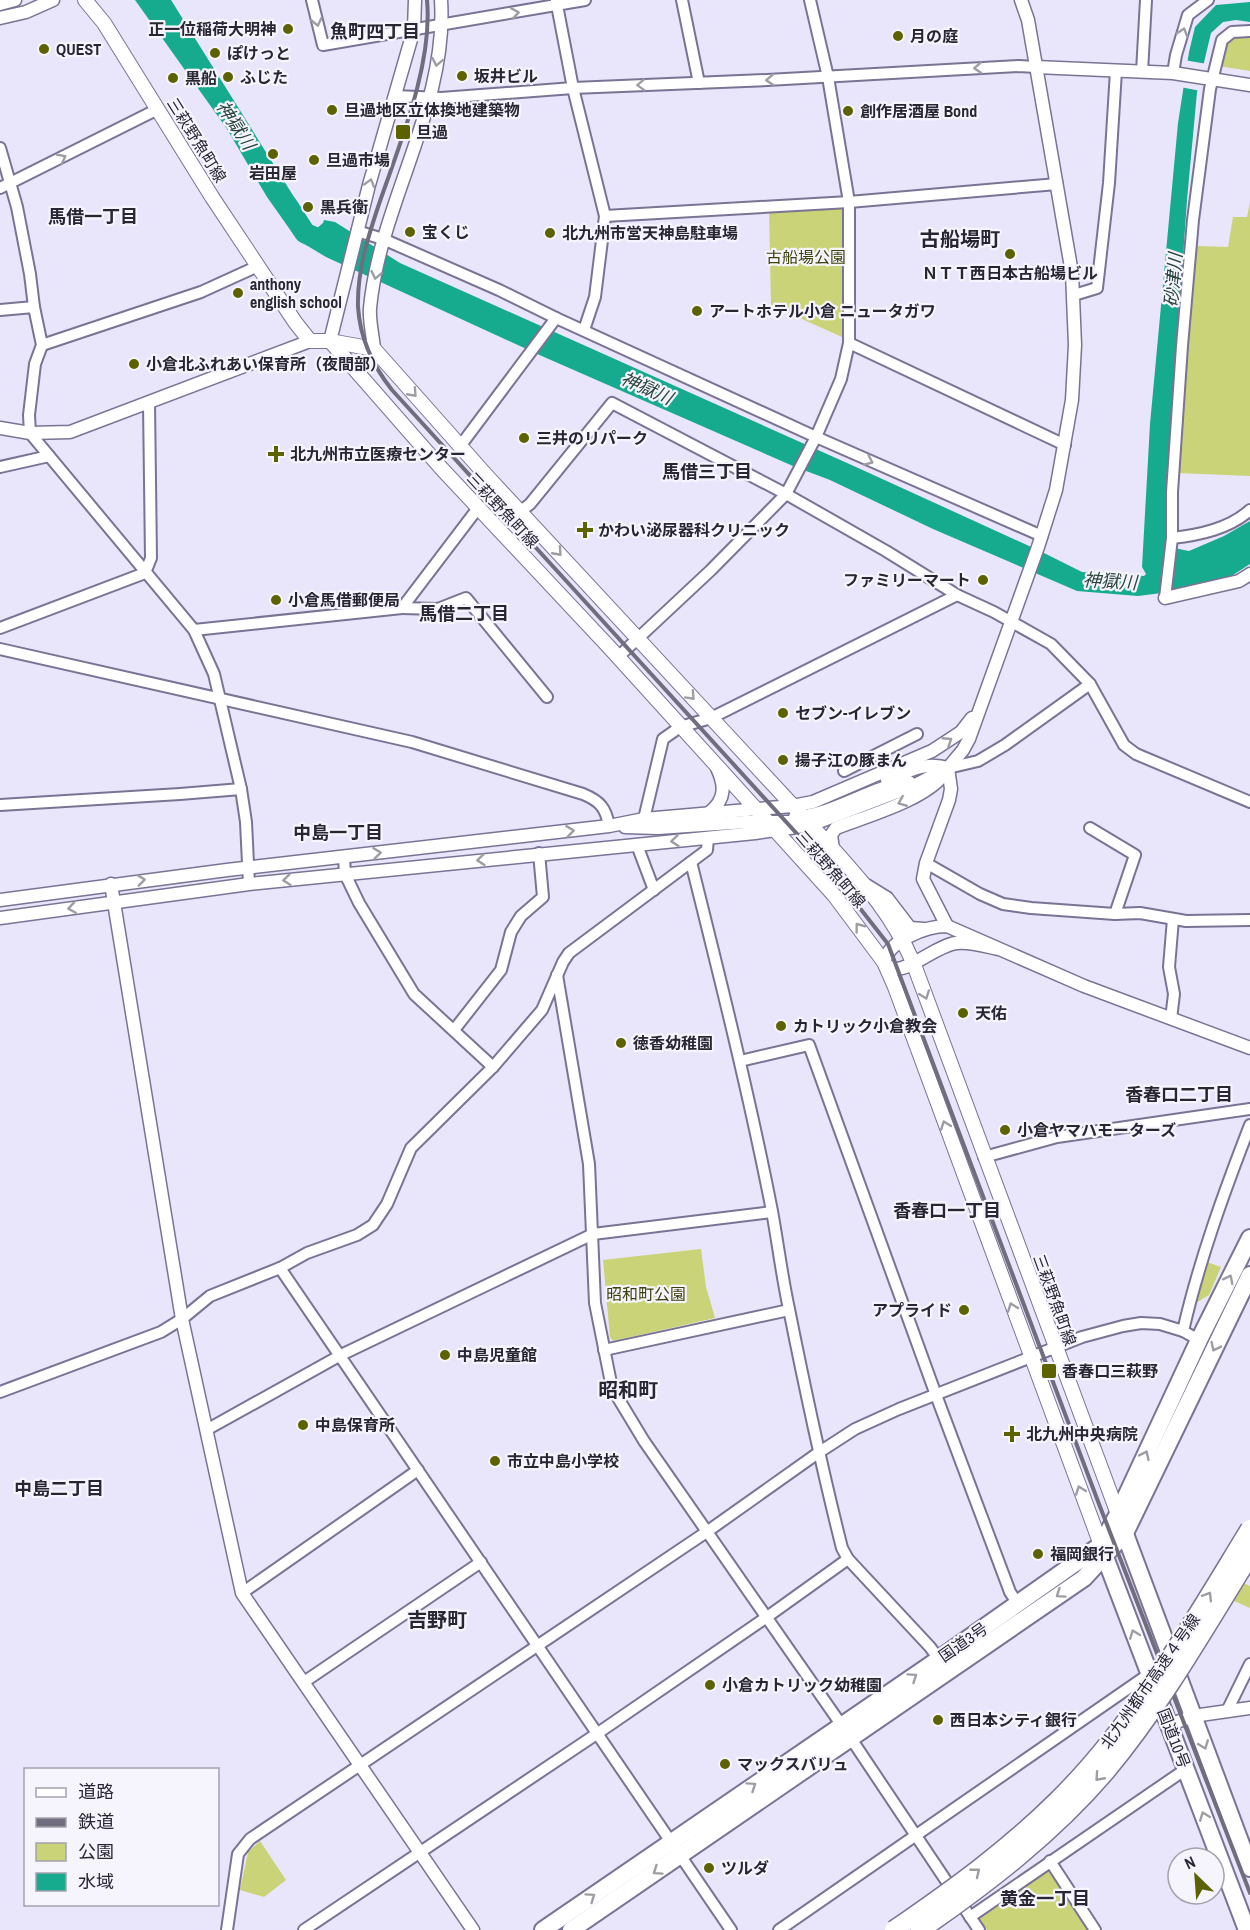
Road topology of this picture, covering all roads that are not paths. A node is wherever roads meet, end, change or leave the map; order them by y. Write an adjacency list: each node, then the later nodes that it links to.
1 (15, 0): 15 (street)
2 (53, 0): 16 (street)
3 (85, 0): 32 (main road, 三萩野魚町線)
4 (312, 0): 19 (street, one-way to 19)
5 (416, 0): 19 (street)
6 (441, 0): 18 (street)
7 (585, 0): 14 (street)
8 (682, 0): 27 (street)
9 (810, 0): 25 (street)
10 (1021, 0): 17 (street)
11 (1027, 0): 17 (street)
12 (1146, 0): 23 (street)
13 (1208, 0): 24 (street, one-way to 13)
14 (556, 3): 18 (street, one-way to 14); 29 (street)
15 (0, 4)
16 (0, 18)
17 (1028, 20): 21 (street)
18 (442, 25): 19 (street); 31 (street, one-way to 31)
19 (414, 29): 30 (street)
20 (1250, 31): 26 (street)
21 (1036, 67): 22 (street); 25 (street, one-way to 25); 34 (street)
22 (1116, 71): 23 (street); 41 (street)
23 (1143, 72): 24 (street)
24 (1175, 73): 26 (street)
25 (828, 77): 27 (street, one-way to 27); 36 (street)
26 (1209, 78): 28 (street); 63 (street)
27 (699, 83): 29 (street, one-way to 29)
28 (1250, 85)
29 (573, 88): 31 (street); 37 (street)
30 (395, 96): 31 (street); 38 (street, one-way to 30)
31 (429, 99): 39 (street)
32 (158, 109): 35 (street, one-way to 32); 40 (main road, 三萩野魚町線)
33 (0, 148): 35 (street)
34 (1057, 184): 36 (street); 41 (street)
35 (5, 187): 42 (street)
36 (849, 202): 37 (street); 48 (street)
37 (605, 216): 45 (street)
38 (357, 231): 39 (street); 47 (street)
39 (383, 239): 44 (street); 50 (street, one-way to 50)
40 (258, 266): 46 (main road, 三萩野魚町線); 49 (street)
41 (1074, 295): 56 (street)
42 (34, 307): 43 (street); 49 (street)
43 (0, 310)
44 (556, 318): 45 (street); 55 (street)
45 (584, 330): 54 (street)
46 (309, 341): 47 (main road); 51 (street)
47 (330, 341): 50 (main road); 60 (main road, 三萩野魚町線)
48 (849, 343): 54 (street); 56 (street)
49 (42, 345): 53 (street)
50 (374, 349): 55 (main road, 三萩野魚町線, one-way to 55)
51 (149, 403): 53 (street); 65 (street)
52 (0, 428): 53 (street)
53 (30, 433): 57 (street)
54 (816, 437): 59 (street); 64 (street, one-way to 64)
55 (461, 445): 62 (main road, 三萩野魚町線)
56 (1065, 445): 64 (street)
57 (49, 456): 58 (street); 65 (street)
58 (0, 466)
59 (786, 494): 62 (street); 67 (street); 73 (street)
60 (478, 508): 69 (street); 75 (main road, 三萩野魚町線)
61 (1250, 510): 63 (street)
62 (521, 511): 73 (main road, 三萩野魚町線, one-way to 73)
63 (1172, 538): 68 (street)
64 (1040, 542): 70 (street)
65 (145, 573): 71 (street); 72 (street)
66 (1250, 574): 68 (street)
67 (957, 595): 70 (street); 80 (street)
68 (1165, 598)
69 (402, 608): 72 (street); 77 (street)
70 (1011, 621): 76 (street); 79 (street)
71 (0, 628)
72 (194, 630): 78 (street)
73 (638, 639): 75 (street); 80 (main road, 三萩野魚町線, one-way to 80)
74 (0, 649): 78 (street)
75 (618, 657): 81 (main road, 三萩野魚町線)
76 (1090, 684): 85 (street); 90 (street)
77 (547, 697)
78 (221, 700): 88 (street); 97 (street)
79 (977, 712): 85 (street); 87 (street, one-way to 79)
80 (711, 718): 81 (street); 92 (main road, 三萩野魚町線)
81 (680, 727): 83 (main road, 三萩野魚町線); 95 (street)
82 (917, 734): 84 (street)
83 (716, 766): 93 (main road, 三萩野魚町線); 94 (street)
84 (856, 766): 86 (street); 87 (street)
85 (948, 768): 89 (street); 96 (street); 102 (street, one-way to 102); 106 (street)
86 (844, 771)
87 (863, 782): 89 (street)
88 (241, 789): 91 (street); 107 (street)
89 (823, 798): 92 (street)
90 (1250, 802)
91 (0, 805)
92 (792, 806): 93 (street); 96 (main road, 三萩野魚町線)
93 (756, 809): 94 (street); 96 (street); 98 (main road, 三萩野魚町線)
94 (710, 812): 95 (street)
95 (644, 819): 97 (street)
96 (807, 821): 98 (street); 102 (main road, 三萩野魚町線)
97 (609, 826): 98 (street); 104 (street, one-way to 97)
98 (770, 826): 100 (street); 123 (main road, 三萩野魚町線, one-way to 98)
99 (1090, 828): 115 (street)
100 (708, 838): 101 (street, one-way to 101); 105 (street)
101 (636, 845): 103 (street); 112 (street)
102 (833, 849): 111 (main road, 三萩野魚町線)
103 (539, 853): 108 (street, one-way to 108); 127 (street)
104 (344, 857): 107 (street); 108 (street)
105 (691, 862): 112 (street); 129 (street)
106 (926, 863): 115 (street); 119 (street)
107 (247, 867): 109 (street, one-way to 107); 110 (street)
108 (345, 874): 110 (street, one-way to 110); 127 (street)
109 (111, 884): 113 (street); 114 (street)
110 (249, 884): 114 (street)
111 (866, 885): 120 (street); 121 (main road, 三萩野魚町線)
112 (654, 890): 125 (street)
113 (0, 900)
114 (113, 902): 116 (street, one-way to 116); 140 (street)
115 (1115, 914): 117 (street)
116 (0, 918)
117 (1173, 919): 118 (street); 126 (street)
118 (1250, 920)
119 (947, 926): 120 (street); 122 (street)
120 (926, 928): 121 (street)
121 (903, 940): 123 (street); 124 (main road, 三萩野魚町線)
122 (998, 949): 124 (street); 126 (street)
123 (884, 962): 124 (street); 146 (main road, 三萩野魚町線, one-way to 123)
124 (913, 962): 133 (main road, 三萩野魚町線, one-way to 133)
125 (557, 975): 130 (street); 135 (street)
126 (1171, 1019): 128 (street)
127 (454, 1030): 130 (street)
128 (1250, 1048)
129 (740, 1060): 134 (street); 148 (street)
130 (493, 1067): 137 (street)
131 (1250, 1109): 133 (street)
132 (1250, 1125): 141 (street)
133 (984, 1157): 143 (main road, 三萩野魚町線)
134 (772, 1212): 135 (street); 139 (street)
135 (593, 1234): 144 (street); 145 (street)
136 (1250, 1238): 142 (highway, 国道3号, one-way to 136)
137 (280, 1268): 140 (street); 145 (street)
138 (1250, 1275): 155 (highway, 国道3号, one-way to 155)
139 (789, 1310): 144 (street); 150 (street)
140 (182, 1319): 147 (street); 149 (street)
141 (1183, 1331): 142 (street); 143 (street)
142 (1199, 1340): 152 (highway, 国道3号, one-way to 142)
143 (1055, 1349): 146 (street); 152 (main road, 三萩野魚町線)
144 (604, 1350): 154 (street)
145 (340, 1355): 149 (street); 151 (street)
146 (1031, 1358): 148 (street); 156 (main road, 三萩野魚町線, one-way to 146)
147 (0, 1392)
148 (936, 1395): 150 (street); 161 (street)
149 (208, 1429): 160 (street)
150 (818, 1453): 154 (street); 158 (street)
151 (418, 1470): 159 (street); 160 (street)
152 (1118, 1514): 155 (highway, 国道10号); 156 (highway, 国道3号)
153 (1250, 1529): 189 (highway, 北九州都市高速４号線, one-way to 153, bridge)
154 (708, 1532): 162 (street); 163 (street)
155 (1125, 1533): 156 (highway, 国道3号); 170 (highway, 国道10号)
156 (1103, 1551): 161 (highway, 国道3号); 165 (highway, 国道3号, one-way to 165); 166 (highway, 国道10号, one-way to 156)
157 (1250, 1555): 190 (highway, 北九州都市高速４号線, one-way to 190, bridge)
158 (848, 1559): 162 (street); 165 (street)
159 (481, 1562): 163 (street); 167 (street)
160 (242, 1593): 167 (street)
161 (1018, 1604): 165 (highway, 国道3号)
162 (767, 1617): 172 (street); 173 (street)
163 (538, 1646): 172 (street); 174 (street)
164 (1250, 1664): 169 (street)
165 (943, 1666): 173 (highway, 国道3号)
166 (1149, 1674): 171 (highway, 国道10号); 176 (street)
167 (304, 1682): 174 (street)
168 (1250, 1708): 169 (street)
169 (1227, 1711): 170 (street)
170 (1192, 1716): 171 (street); 180 (highway, 国道10号, one-way to 180)
171 (1169, 1725): 175 (highway, 国道10号)
172 (598, 1733): 177 (street); 178 (street)
173 (845, 1733): 176 (street); 177 (highway, 国道3号)
174 (361, 1764): 178 (street); 182 (street)
175 (1186, 1769): 179 (street); 193 (highway, 国道10号, one-way to 175)
176 (917, 1836): 181 (street); 188 (street)
177 (676, 1849): 185 (highway, 国道3号, one-way to 177); 186 (highway, 国道3号, one-way to 186); 187 (street)
178 (421, 1853): 183 (street); 184 (street)
179 (1050, 1861): 181 (street); 192 (street)
180 (1250, 1868)
181 (970, 1917): 191 (street)
182 (227, 1930)
183 (304, 1930)
184 (473, 1930)
185 (543, 1930)
186 (571, 1930)
187 (731, 1930)
188 (779, 1930)
189 (894, 1930)
190 (920, 1930)
191 (979, 1930)
192 (1095, 1930)
193 (1247, 1930)

